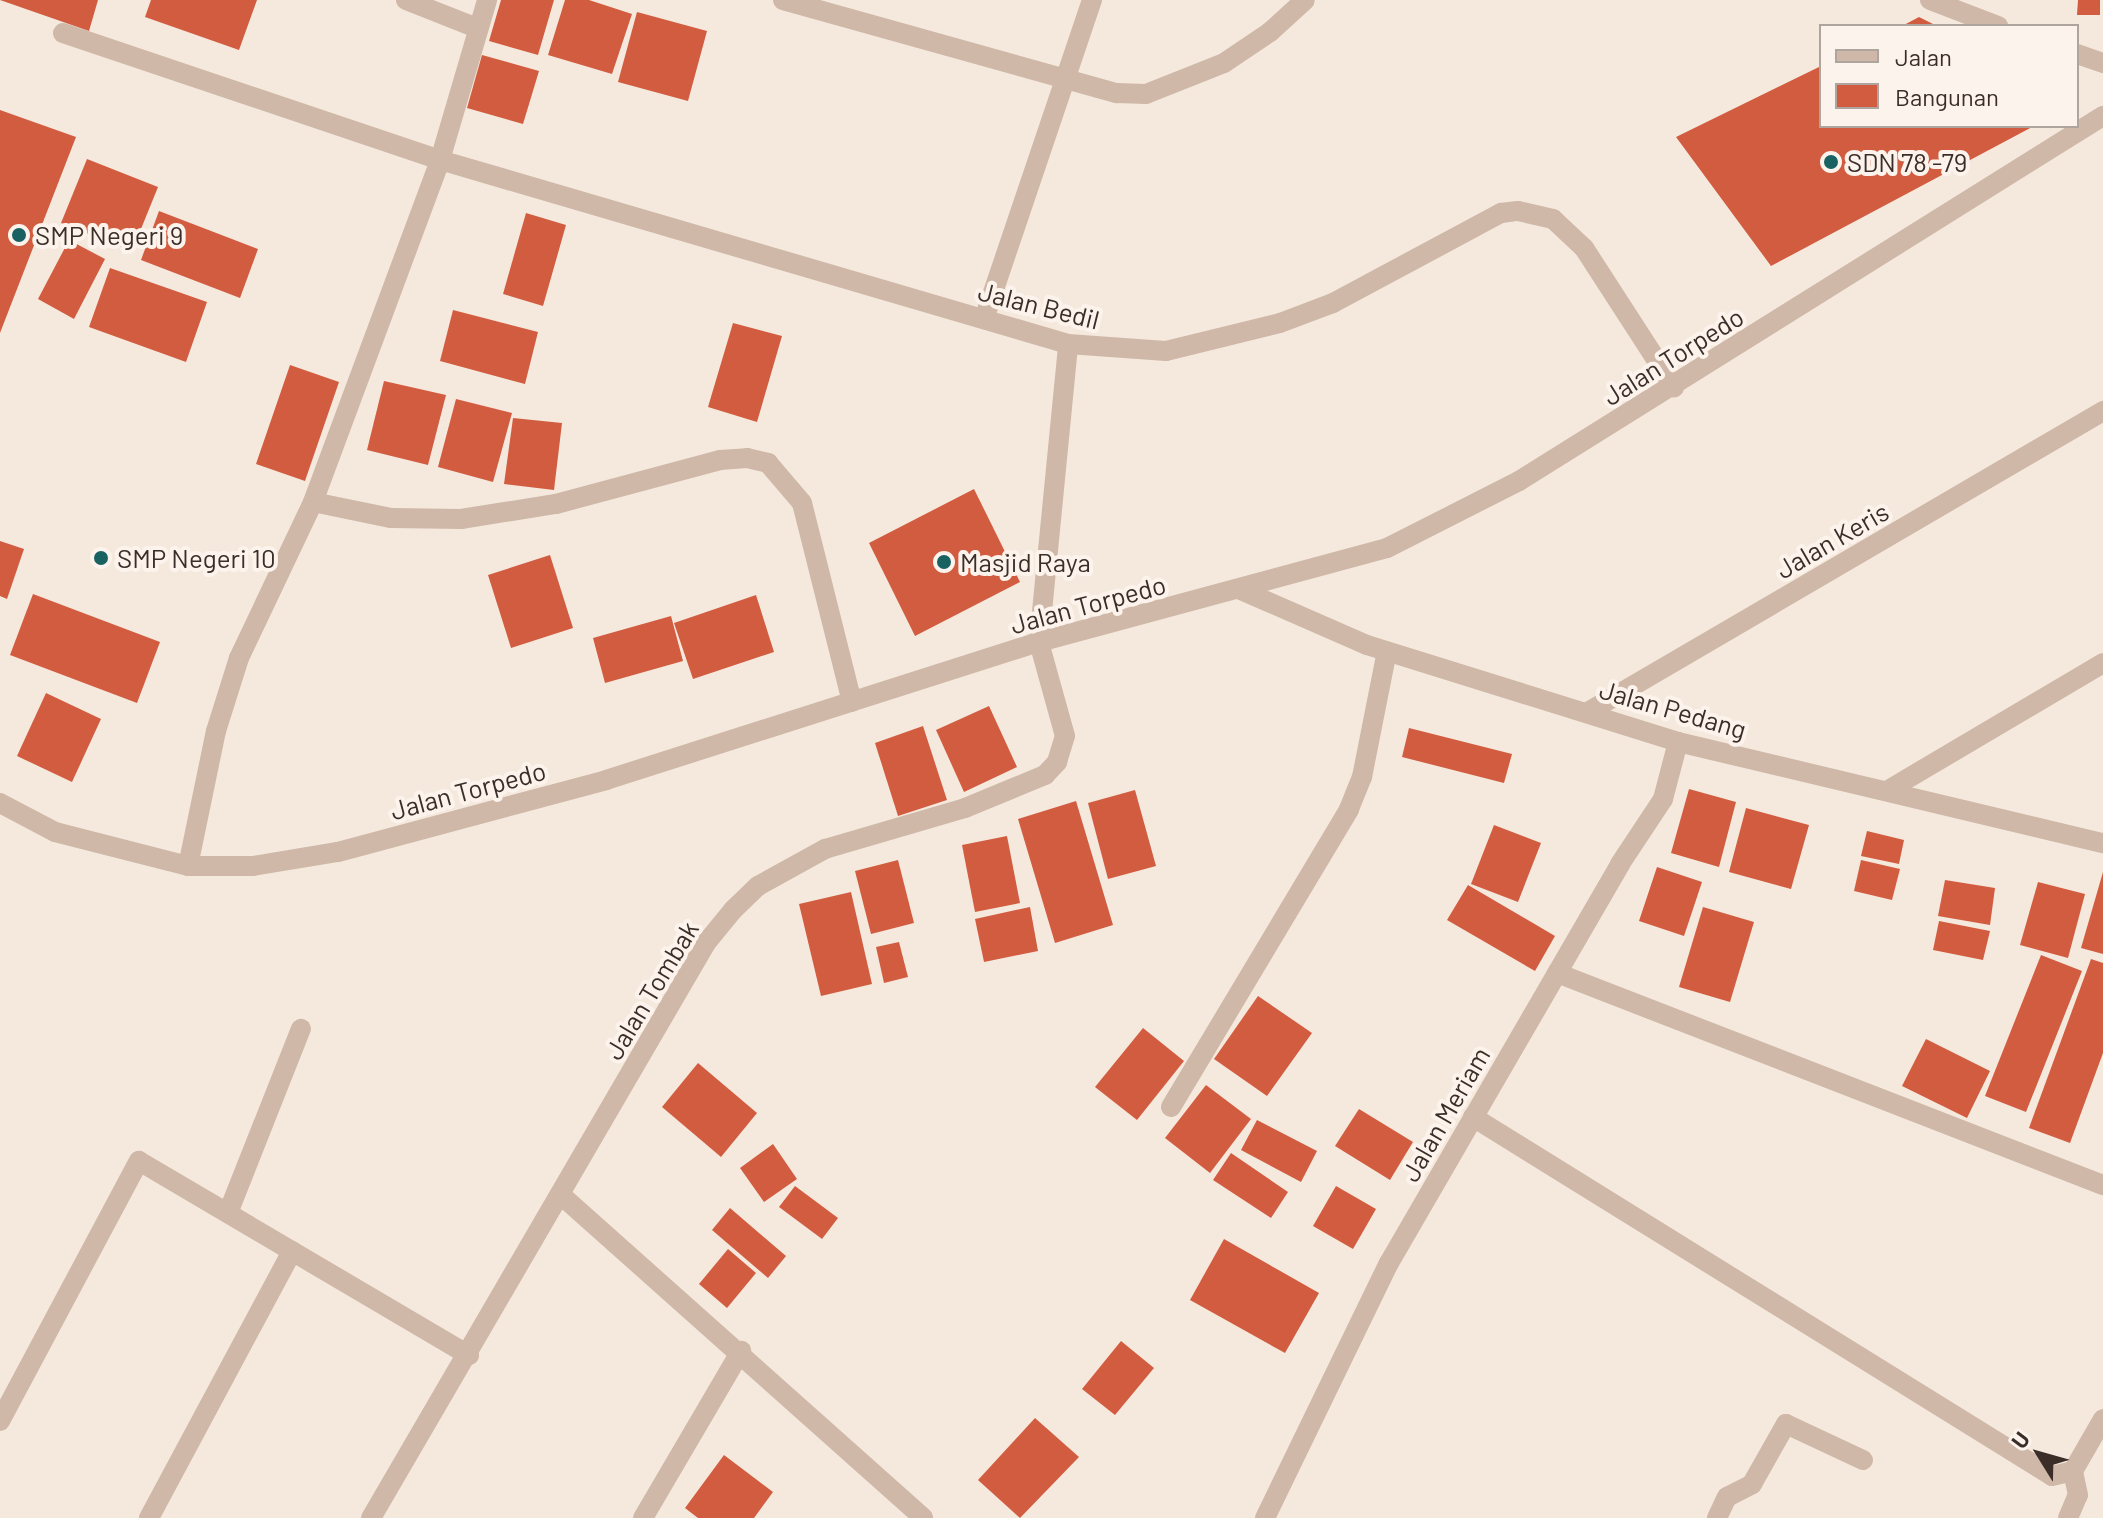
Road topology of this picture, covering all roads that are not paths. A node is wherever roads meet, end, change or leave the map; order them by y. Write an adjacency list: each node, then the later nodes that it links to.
1 (406, 0): 8 (street)
2 (487, 0): 8 (street)
3 (783, 0): 12 (street)
4 (1092, 0): 12 (street)
5 (1305, 0): 12 (street)
6 (1930, 0): 7 (street)
7 (1993, 24)
8 (477, 28): 14 (street)
9 (63, 33): 14 (street, Jalan Bedil)
10 (2079, 55): 11 (street)
11 (2103, 63)
12 (1065, 78): 15 (street)
13 (2103, 116): 17 (street, Jalan Torpedo)
14 (440, 160): 15 (street, Jalan Bedil); 19 (street)
15 (984, 319): 16 (street, Jalan Bedil)
16 (1068, 344): 17 (street, Jalan Bedil); 21 (street)
17 (1674, 387): 20 (street, Jalan Torpedo)
18 (2103, 411): 25 (street, Jalan Keris)
19 (313, 502): 24 (street); 31 (street)
20 (1241, 590): 21 (street, Jalan Torpedo); 22 (street, Jalan Pedang)
21 (1039, 642): 24 (street, Jalan Torpedo); 37 (street, Jalan Tombak)
22 (1387, 651): 25 (street, Jalan Pedang); 34 (street)
23 (2103, 663): 27 (street)
24 (852, 702): 31 (street, Jalan Torpedo)
25 (1588, 712): 26 (street, Jalan Pedang)
26 (1678, 742): 27 (street, Jalan Pedang); 32 (street, Jalan Meriam)
27 (1890, 789): 30 (street, Jalan Pedang)
28 (0, 803): 29 (street, Jalan Torpedo)
29 (10, 819): 31 (street, Jalan Torpedo)
30 (2103, 843)
31 (188, 866)
32 (1557, 973): 35 (street, Jalan Meriam); 36 (street)
33 (301, 1029): 38 (street)
34 (1171, 1107)
35 (1473, 1117): 45 (street); 50 (street, Jalan Meriam)
36 (2103, 1185)
37 (561, 1195): 40 (street); 41 (street, Jalan Tombak)
38 (228, 1213): 39 (street); 43 (street)
39 (292, 1251): 41 (street); 46 (street)
40 (741, 1351): 48 (street); 49 (street)
41 (469, 1355): 47 (street, Jalan Tombak)
42 (2103, 1419): 45 (street)
43 (0, 1421)
44 (1863, 1460): 51 (street)
45 (2073, 1471): 52 (street)
46 (149, 1518)
47 (371, 1518)
48 (643, 1518)
49 (923, 1518)
50 (1265, 1518)
51 (1717, 1518)
52 (2068, 1518)

